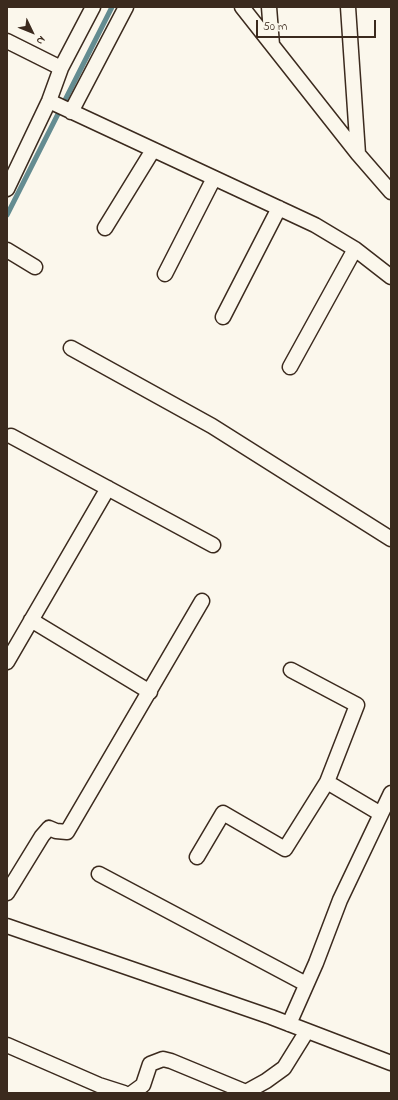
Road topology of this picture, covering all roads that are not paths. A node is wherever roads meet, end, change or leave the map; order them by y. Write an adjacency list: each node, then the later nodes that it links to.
1 (93, 7): 8 (street)
2 (126, 7): 9 (street)
3 (242, 7): 7 (street)
4 (269, 7): 7 (street)
5 (348, 7): 11 (street)
6 (7, 41): 8 (street)
7 (272, 45): 11 (street)
8 (61, 68): 9 (street)
9 (60, 107): 10 (street); 13 (street)
10 (153, 150): 12 (street); 16 (street)
11 (358, 154): 14 (street)
12 (214, 178): 15 (street); 20 (street)
13 (7, 189)
14 (391, 192)
15 (279, 208): 17 (street); 22 (street)
16 (105, 228)
17 (355, 249): 21 (street); 24 (street)
18 (7, 250): 19 (street)
19 (35, 267)
20 (165, 274)
21 (391, 277)
22 (223, 317)
23 (71, 348): 27 (street)
24 (290, 367)
25 (11, 436): 26 (street)
26 (108, 488): 28 (street); 30 (street)
27 (391, 539)
28 (213, 545)
29 (202, 601): 33 (street)
30 (31, 620): 31 (street); 33 (street)
31 (7, 662)
32 (291, 670): 34 (street)
33 (150, 692): 39 (street)
34 (327, 782): 36 (street); 37 (street)
35 (391, 793): 36 (street)
36 (381, 814): 41 (street)
37 (197, 857)
38 (99, 874): 41 (street)
39 (7, 893)
40 (7, 926): 42 (street)
41 (306, 984): 42 (street)
42 (289, 1024): 43 (street)
43 (307, 1031): 45 (street); 48 (street)
44 (7, 1045): 46 (street)
45 (391, 1063)
46 (97, 1089): 47 (street)
47 (124, 1093)
48 (132, 1093)

